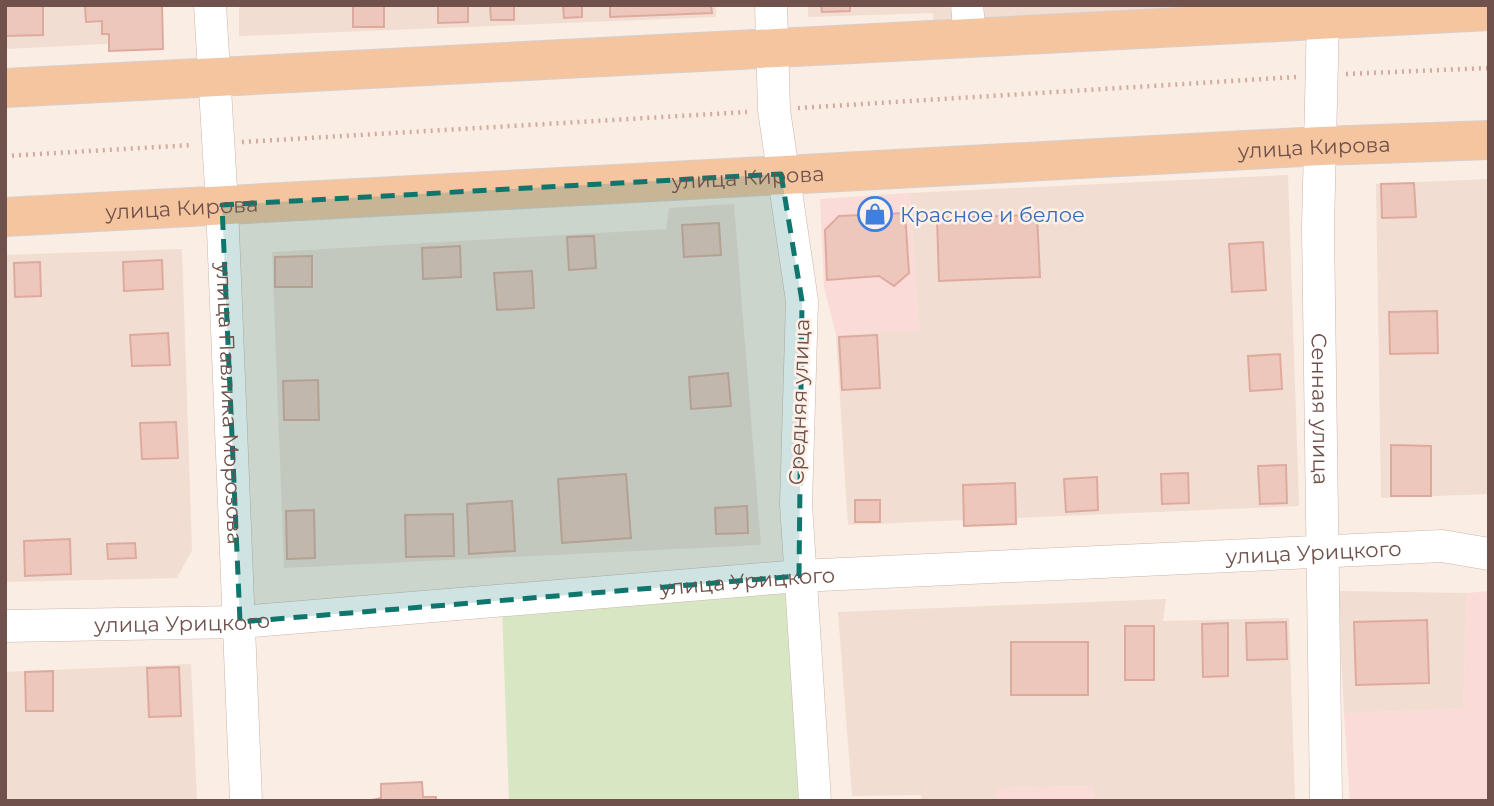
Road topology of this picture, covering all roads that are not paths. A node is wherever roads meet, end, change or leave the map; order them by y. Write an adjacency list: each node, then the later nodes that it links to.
1 (210, 5): 7 (street, улица Павлика Морозова)
2 (771, 5): 6 (street, Средняя улица)
3 (1474, 9): 4 (main road)
4 (1323, 17): 5 (main road); 10 (street, Сенная улица)
5 (969, 21): 6 (main road)
6 (771, 47): 7 (main road); 11 (street, Средняя улица)
7 (213, 75): 8 (main road); 12 (street, улица Павлика Морозова)
8 (5, 88)
9 (1489, 140): 10 (main road, улица Кирова)
10 (1321, 146): 11 (main road, улица Кирова); 14 (street, Сенная улица)
11 (781, 174): 12 (main road, улица Кирова); 16 (street, Средняя улица)
12 (222, 205): 13 (main road, улица Кирова); 17 (street, улица Павлика Морозова)
13 (5, 217)
14 (1321, 553): 15 (street, улица Урицкого); 16 (street, улица Урицкого); 21 (street, Сенная улица)
15 (1489, 554)
16 (799, 576): 17 (street, улица Урицкого); 20 (street, Средняя улица)
17 (240, 622): 18 (street, улица Урицкого); 19 (street, улица Павлика Морозова)
18 (5, 626)
19 (246, 801)
20 (815, 801)
21 (1326, 801)

